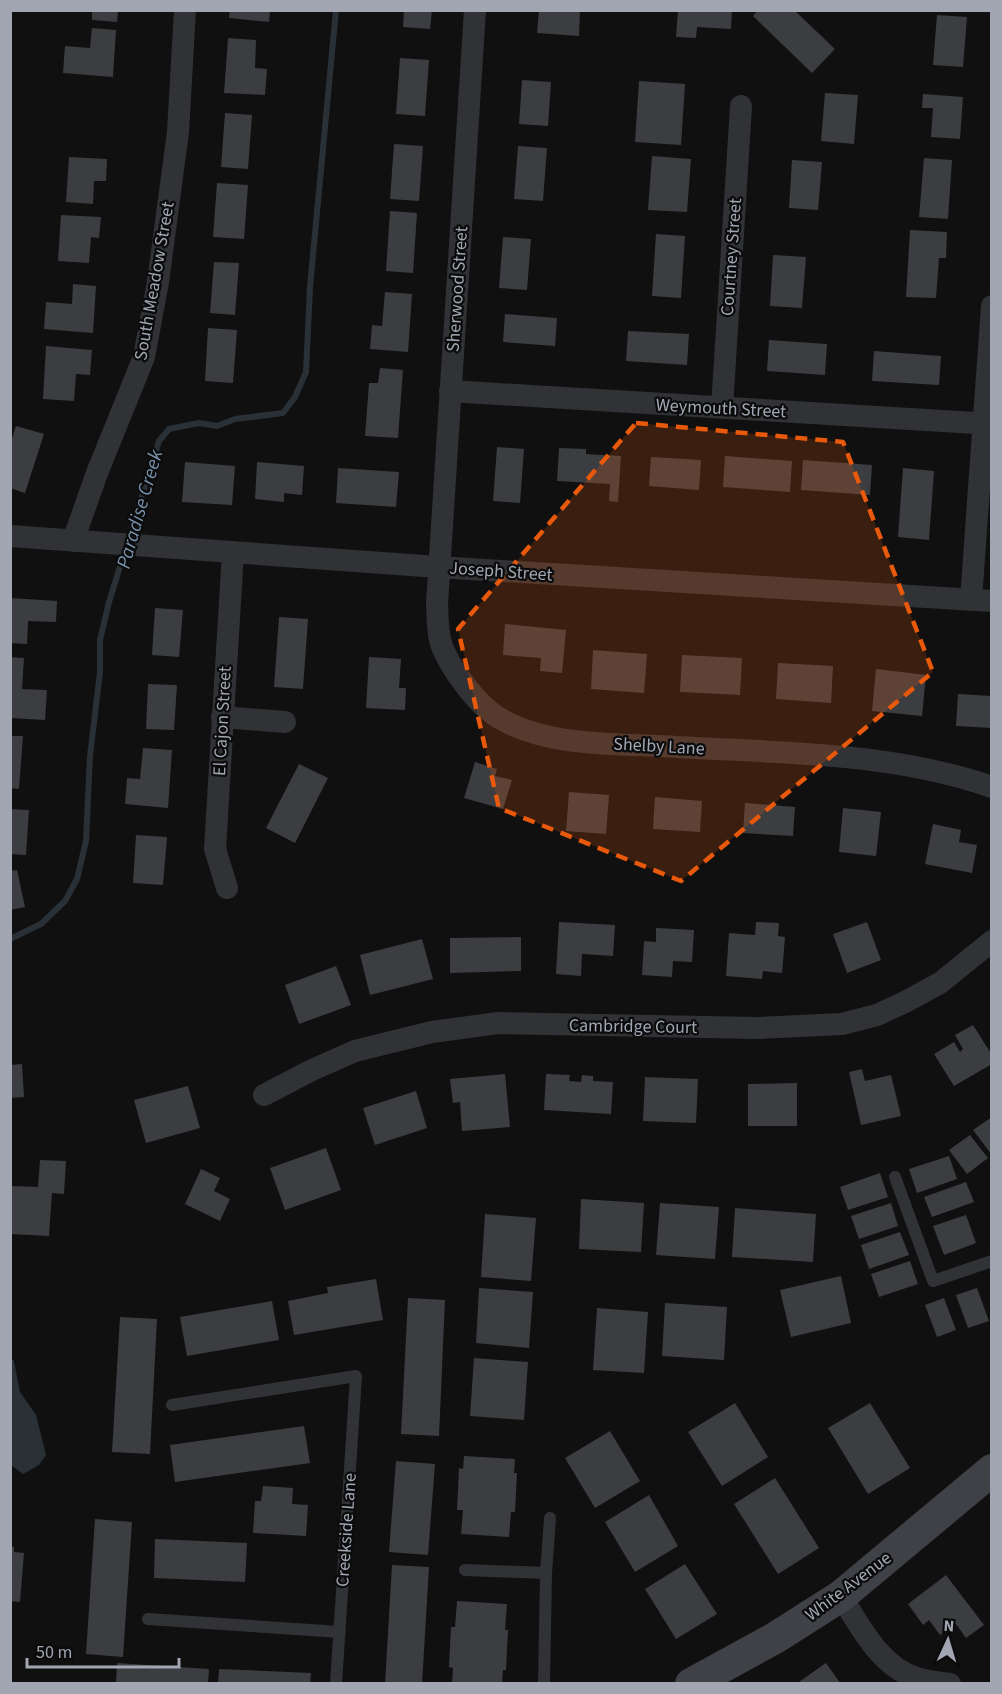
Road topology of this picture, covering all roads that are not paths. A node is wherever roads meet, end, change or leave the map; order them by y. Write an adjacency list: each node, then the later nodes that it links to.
1 (184, 10): 9 (street, South Meadow Street)
2 (475, 10): 5 (street, Sherwood Street)
3 (741, 106): 6 (street, Courtney Street)
4 (992, 306): 7 (street)
5 (450, 391): 6 (street, Weymouth Street); 11 (street, Sherwood Street)
6 (722, 408): 7 (street, Weymouth Street)
7 (988, 424): 12 (street)
8 (10, 536): 9 (street, Joseph Street)
9 (73, 541): 10 (street, Joseph Street)
10 (233, 552): 11 (street, Joseph Street); 13 (street, El Cajon Street)
11 (438, 567): 12 (street, Joseph Street); 15 (street, Shelby Lane)
12 (981, 601)
13 (222, 717): 14 (street); 16 (street, El Cajon Street)
14 (285, 722)
15 (992, 787)
16 (227, 888)
17 (992, 940): 18 (street, Cambridge Court)
18 (264, 1095)
19 (895, 1177): 20 (lane)
20 (992, 1261)
21 (172, 1405): 28 (lane, Creekside Lane)
22 (992, 1470): 26 (street, White Avenue)
23 (550, 1518): 25 (lane)
24 (465, 1570): 25 (lane)
25 (546, 1573): 30 (lane)
26 (841, 1596): 31 (street, White Avenue); 32 (street)
27 (148, 1619): 28 (lane)
28 (340, 1632): 29 (lane, Creekside Lane)
29 (336, 1683)
30 (544, 1683)
31 (691, 1683)
32 (950, 1683)

